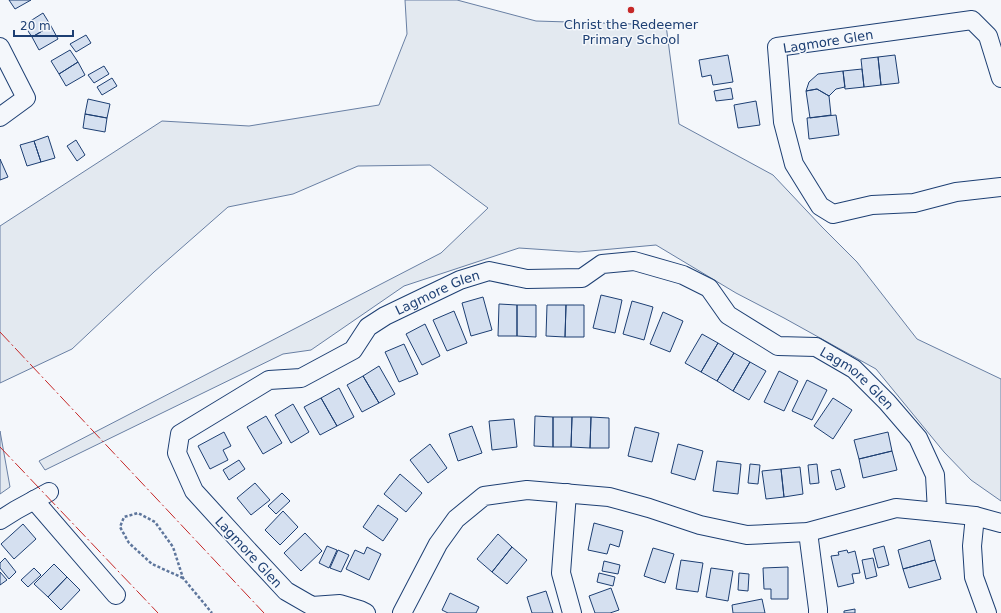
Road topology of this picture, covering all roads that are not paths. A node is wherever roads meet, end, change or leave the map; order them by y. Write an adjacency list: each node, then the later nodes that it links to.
1 (0, 47): 3 (street)
2 (1001, 78): 4 (street, Lagmore Glen)
3 (0, 117)
4 (1001, 187)
5 (567, 493): 10 (street); 13 (street); 14 (street)
6 (938, 512): 7 (street); 10 (street); 12 (street, Lagmore Glen)
7 (975, 516): 9 (street); 16 (street)
8 (0, 520): 11 (street)
9 (1001, 523)
10 (808, 532): 15 (street)
11 (116, 595)
12 (366, 613)
13 (402, 613)
14 (572, 613)
15 (818, 613)
16 (987, 613)

